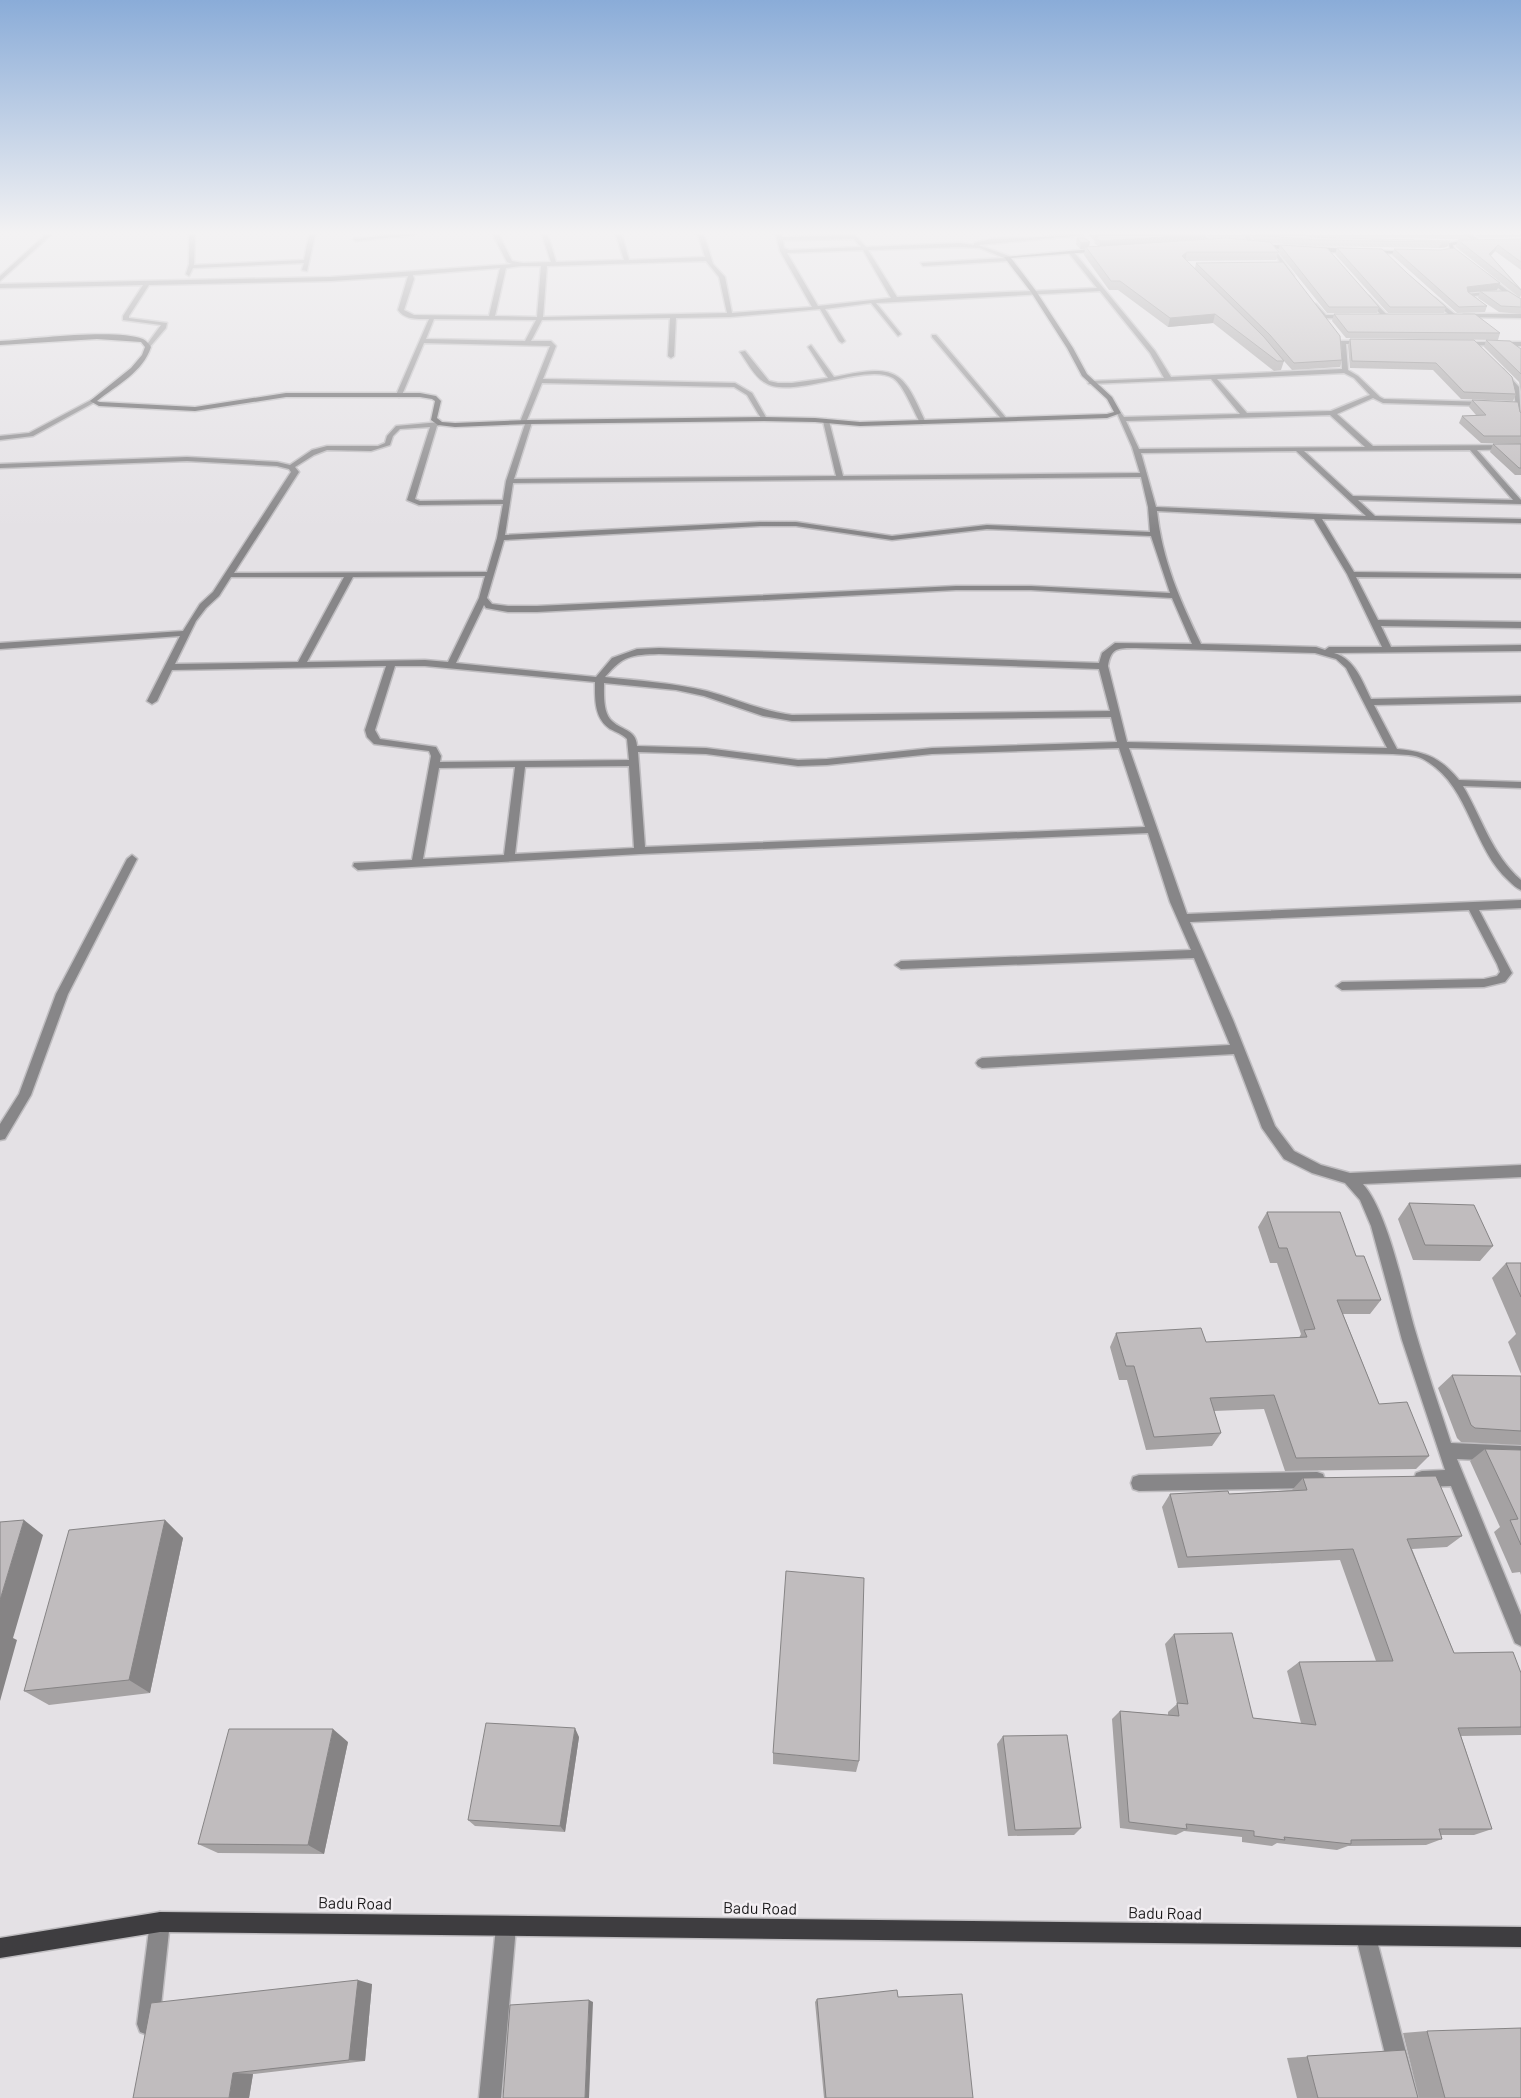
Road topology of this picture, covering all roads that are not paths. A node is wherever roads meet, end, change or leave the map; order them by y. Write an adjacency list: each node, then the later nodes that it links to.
1 (159, 333): 19 (street)
2 (426, 333): 11 (street)
3 (532, 333): 12 (street)
4 (672, 333): 23 (street)
5 (836, 333): 10 (street)
6 (1060, 333): 32 (street)
7 (1138, 333): 30 (street)
8 (934, 336): 48 (street)
9 (1338, 336): 13 (street)
10 (842, 341)
11 (422, 342): 12 (street); 37 (street)
12 (527, 342): 31 (street)
13 (1343, 342): 15 (street); 26 (street)
14 (0, 343): 19 (street)
15 (1371, 343)
16 (1455, 344): 17 (street)
17 (1474, 344): 18 (street); 21 (street)
18 (1521, 344)
19 (148, 347): 39 (street)
20 (811, 347): 29 (street)
21 (1481, 351)
22 (744, 352): 33 (street)
23 (671, 356)
24 (1495, 364): 42 (street)
25 (1284, 366): 27 (street)
26 (1345, 371): 27 (street); 38 (street)
27 (1289, 373): 28 (street)
28 (1212, 377): 30 (street); 45 (street)
29 (832, 379): 33 (street); 51 (street)
30 (1169, 380): 32 (street)
31 (539, 381): 36 (street); 50 (street)
32 (1091, 383): 44 (street)
33 (782, 385): 34 (street)
34 (766, 389)
35 (758, 390): 36 (street)
36 (750, 392): 47 (street)
37 (399, 395): 39 (street); 52 (street)
38 (1373, 396): 40 (street); 43 (street)
39 (93, 401): 53 (street)
40 (1498, 404)
41 (1508, 405): 42 (street)
42 (1517, 405): 46 (street)
43 (1332, 413): 45 (street); 56 (street)
44 (1120, 416): 45 (street); 48 (street); 58 (street)
45 (1246, 416)
46 (1521, 418)
47 (764, 419): 49 (street); 50 (street)
48 (1005, 420): 51 (street)
49 (826, 421): 51 (street); 62 (street)
50 (526, 422): 52 (street); 63 (street)
51 (923, 423)
52 (437, 424): 60 (street); 65 (street)
53 (0, 438)
54 (1521, 447): 57 (street)
55 (1296, 448): 56 (street); 58 (street); 64 (street)
56 (1371, 448): 57 (street)
57 (1471, 448): 66 (street)
58 (1136, 451): 61 (street)
59 (0, 466): 60 (street)
60 (292, 467): 76 (street)
61 (1143, 476): 62 (street); 67 (street)
62 (840, 478): 63 (street)
63 (510, 481): 65 (street)
64 (1350, 498): 66 (street); 69 (street)
65 (506, 502): 72 (street)
66 (1520, 502)
67 (1152, 509): 68 (street); 71 (street)
68 (1317, 517): 69 (street); 75 (street)
69 (1373, 518): 70 (street)
70 (1521, 521)
71 (1154, 534): 72 (street); 78 (street)
72 (501, 538): 74 (street)
73 (350, 574): 74 (street); 76 (street); 89 (street)
74 (490, 574): 79 (street)
75 (1351, 574): 77 (street); 80 (street)
76 (228, 575): 82 (street)
77 (1521, 576)
78 (1174, 596): 79 (street); 84 (street)
79 (483, 598): 90 (street)
80 (1375, 622): 81 (street); 86 (street)
81 (1521, 625)
82 (186, 633): 83 (street); 92 (street)
83 (0, 646)
84 (1198, 647): 87 (street); 91 (street)
85 (1521, 648): 86 (street)
86 (1388, 649): 87 (street)
87 (1316, 650): 96 (street)
88 (392, 663): 89 (street); 90 (street); 103 (street)
89 (302, 664): 92 (street)
90 (451, 664): 93 (street)
91 (1103, 666): 93 (street); 97 (street)
92 (169, 667): 95 (street)
93 (599, 679): 97 (street); 99 (street)
94 (1521, 699): 96 (street)
95 (152, 701)
96 (1368, 702): 100 (street)
97 (1116, 714): 98 (street)
98 (1123, 745): 99 (street); 100 (street); 106 (street)
99 (634, 748): 101 (street)
100 (1393, 751): 104 (street)
101 (635, 763): 102 (street); 107 (street)
102 (520, 764): 103 (street); 108 (street)
103 (436, 765): 110 (street)
104 (1457, 783): 105 (street); 112 (street)
105 (1521, 785)
106 (1151, 830): 107 (street); 115 (street)
107 (640, 851): 108 (street)
108 (509, 858): 110 (street)
109 (132, 859): 121 (street)
110 (417, 862): 111 (street)
111 (358, 866)
112 (1521, 886)
113 (1521, 904): 114 (street)
114 (1472, 906): 115 (street); 118 (street)
115 (1183, 918): 116 (street)
116 (1198, 954): 117 (street); 119 (street)
117 (901, 965)
118 (1342, 986)
119 (1238, 1048): 120 (street); 123 (street)
120 (982, 1063)
121 (0, 1135)
122 (1521, 1171): 123 (street)
123 (1350, 1179): 124 (street)
124 (1445, 1450): 125 (street); 126 (street)
125 (1521, 1454)
126 (1457, 1478): 127 (street); 130 (street)
127 (1407, 1479)
128 (1338, 1480): 129 (street)
129 (1139, 1483)
130 (1521, 1637)
131 (160, 1922): 132 (main road, Badu Road); 135 (main road, Badu Road); 136 (street)
132 (506, 1926): 133 (main road, Badu Road); 137 (street)
133 (1366, 1937): 134 (main road, Badu Road); 138 (street)
134 (1521, 1937)
135 (0, 1948)
136 (146, 2039)
137 (490, 2098)
138 (1407, 2098)

